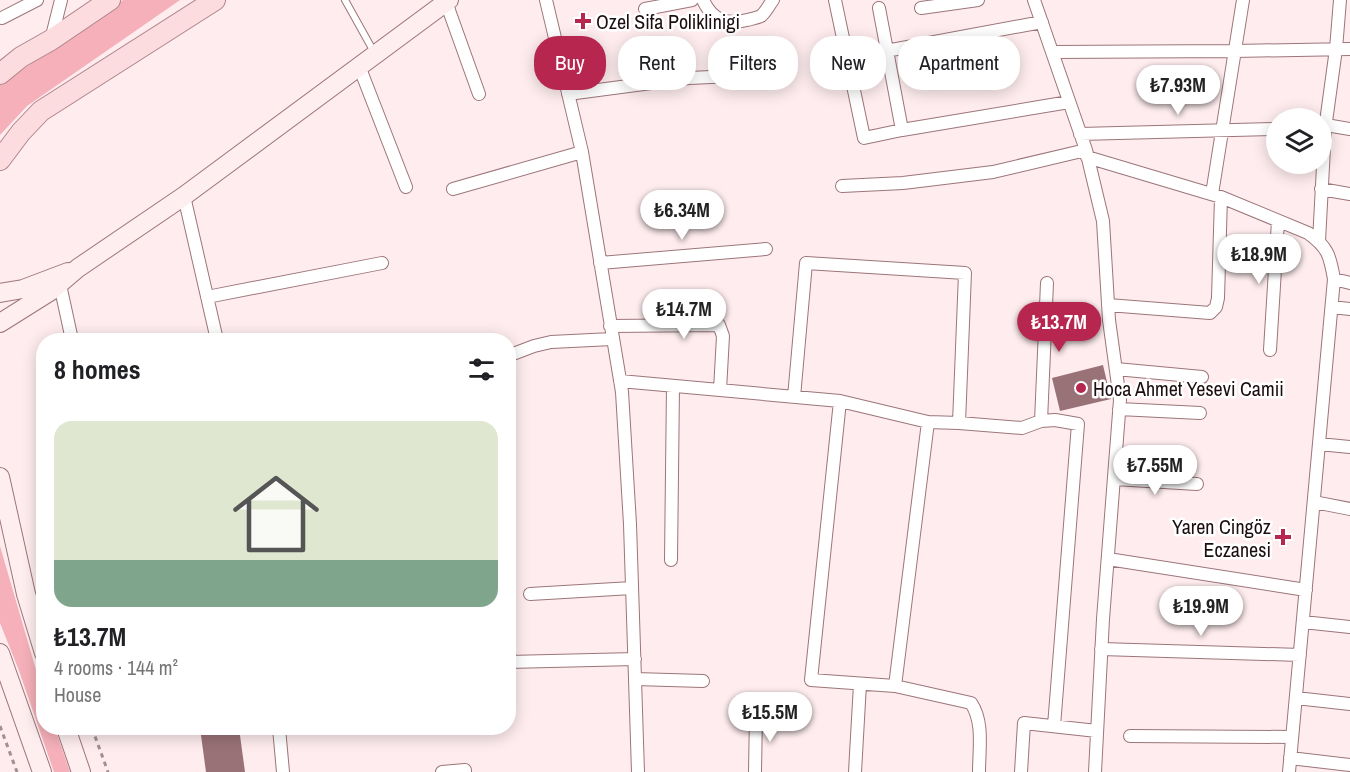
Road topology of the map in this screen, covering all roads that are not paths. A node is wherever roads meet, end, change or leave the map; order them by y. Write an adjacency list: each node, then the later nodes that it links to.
1 (37, 0): 19 (street)
2 (61, 0): 22 (street)
3 (215, 0): 46 (main road)
4 (345, 0): 28 (lane)
5 (546, 0): 35 (street)
6 (692, 0): 18 (street)
7 (703, 0): 8 (street)
8 (772, 0)
9 (835, 0): 41 (street)
10 (978, 0): 17 (street)
11 (1034, 0): 20 (street)
12 (1243, 0): 26 (street)
13 (1340, 0): 24 (street)
14 (447, 1): 28 (street); 34 (street)
15 (97, 3): 22 (main road)
16 (879, 8): 21 (street)
17 (921, 8)
18 (645, 9)
19 (2, 18)
20 (1041, 22): 25 (street); 27 (street)
21 (884, 36)
22 (51, 40): 29 (main road)
23 (1350, 49): 24 (street)
24 (1336, 50): 26 (street); 37 (street)
25 (886, 51): 41 (street)
26 (1234, 51): 27 (street); 42 (street)
27 (1052, 52): 36 (street)
28 (375, 54): 31 (street)
29 (21, 57): 30 (street); 32 (main road)
30 (0, 66)
31 (359, 66): 49 (street); 54 (street)
32 (0, 74)
33 (708, 77): 35 (street)
34 (479, 94)
35 (568, 94): 44 (street)
36 (1069, 102): 41 (street); 43 (street)
37 (1327, 108)
38 (1332, 128): 40 (street)
39 (1266, 129): 42 (street)
40 (1350, 129)
41 (902, 130)
42 (1224, 130): 43 (street); 53 (street)
43 (1080, 134): 45 (street)
44 (582, 152): 50 (street); 59 (street)
45 (1087, 153): 48 (street); 53 (street); 66 (street)
46 (0, 160)
47 (1322, 174): 51 (street)
48 (842, 186)
49 (406, 187)
50 (453, 189)
51 (1321, 189): 52 (street); 56 (street)
52 (1350, 194)
53 (1217, 195): 55 (street); 66 (street)
54 (184, 196): 61 (street); 65 (street)
55 (1278, 221): 56 (street); 73 (street)
56 (1319, 241): 60 (street)
57 (766, 249): 59 (street)
58 (382, 263): 65 (street)
59 (600, 263): 70 (street)
60 (1334, 279): 63 (street); 67 (street)
61 (59, 280): 64 (street); 69 (street); 71 (street)
62 (1047, 283): 84 (street)
63 (1350, 283)
64 (0, 292)
65 (207, 297): 72 (street)
66 (1108, 305): 75 (street)
67 (1332, 307): 68 (street); 87 (street)
68 (1350, 309)
69 (0, 323)
70 (611, 332): 74 (street); 77 (street); 79 (street)
71 (70, 333)
72 (216, 333)
73 (1270, 350)
74 (516, 353)
75 (1116, 369): 76 (street); 82 (street)
76 (1203, 376)
77 (620, 381): 78 (street); 96 (street)
78 (673, 386): 79 (street); 95 (street)
79 (720, 390): 80 (street)
80 (794, 397): 81 (street); 86 (street)
81 (840, 401): 85 (street); 109 (street)
82 (1119, 409): 83 (street); 90 (street)
83 (1200, 413)
84 (1041, 421): 86 (street); 114 (street)
85 (928, 422): 86 (street); 110 (street)
86 (959, 423)
87 (1319, 444): 88 (street); 92 (street)
88 (1350, 447)
89 (0, 477): 99 (street)
90 (1114, 479): 91 (street); 94 (street)
91 (1197, 484)
92 (1314, 502): 93 (street); 97 (street)
93 (1350, 509)
94 (1108, 559): 97 (street); 102 (street)
95 (671, 560)
96 (632, 588): 98 (street); 105 (street)
97 (1306, 590): 100 (street)
98 (530, 594)
99 (35, 610)
100 (1303, 622): 101 (street); 104 (street)
101 (1350, 627)
102 (1101, 649): 104 (street); 115 (street)
103 (0, 653): 122 (street)
104 (1300, 656): 111 (street)
105 (634, 659): 106 (street); 107 (street)
106 (516, 662)
107 (635, 680): 108 (street); 127 (street)
108 (703, 681)
109 (860, 684): 110 (street); 129 (street)
110 (895, 686): 130 (street)
111 (1296, 699): 112 (street); 119 (street)
112 (1350, 704)
113 (756, 714): 128 (street)
114 (1054, 726): 115 (street); 131 (street)
115 (1097, 731): 132 (street)
116 (68, 735): 123 (street)
117 (280, 735): 124 (street)
118 (1130, 736): 119 (street)
119 (1292, 737): 120 (street)
120 (1290, 758): 121 (street); 133 (street)
121 (1350, 765)
122 (42, 772)
123 (81, 772)
124 (283, 772)
125 (442, 772): 126 (street)
126 (465, 772)
127 (638, 772)
128 (755, 772)
129 (855, 772)
130 (979, 772)
131 (1021, 772)
132 (1095, 772)
133 (1289, 772)

